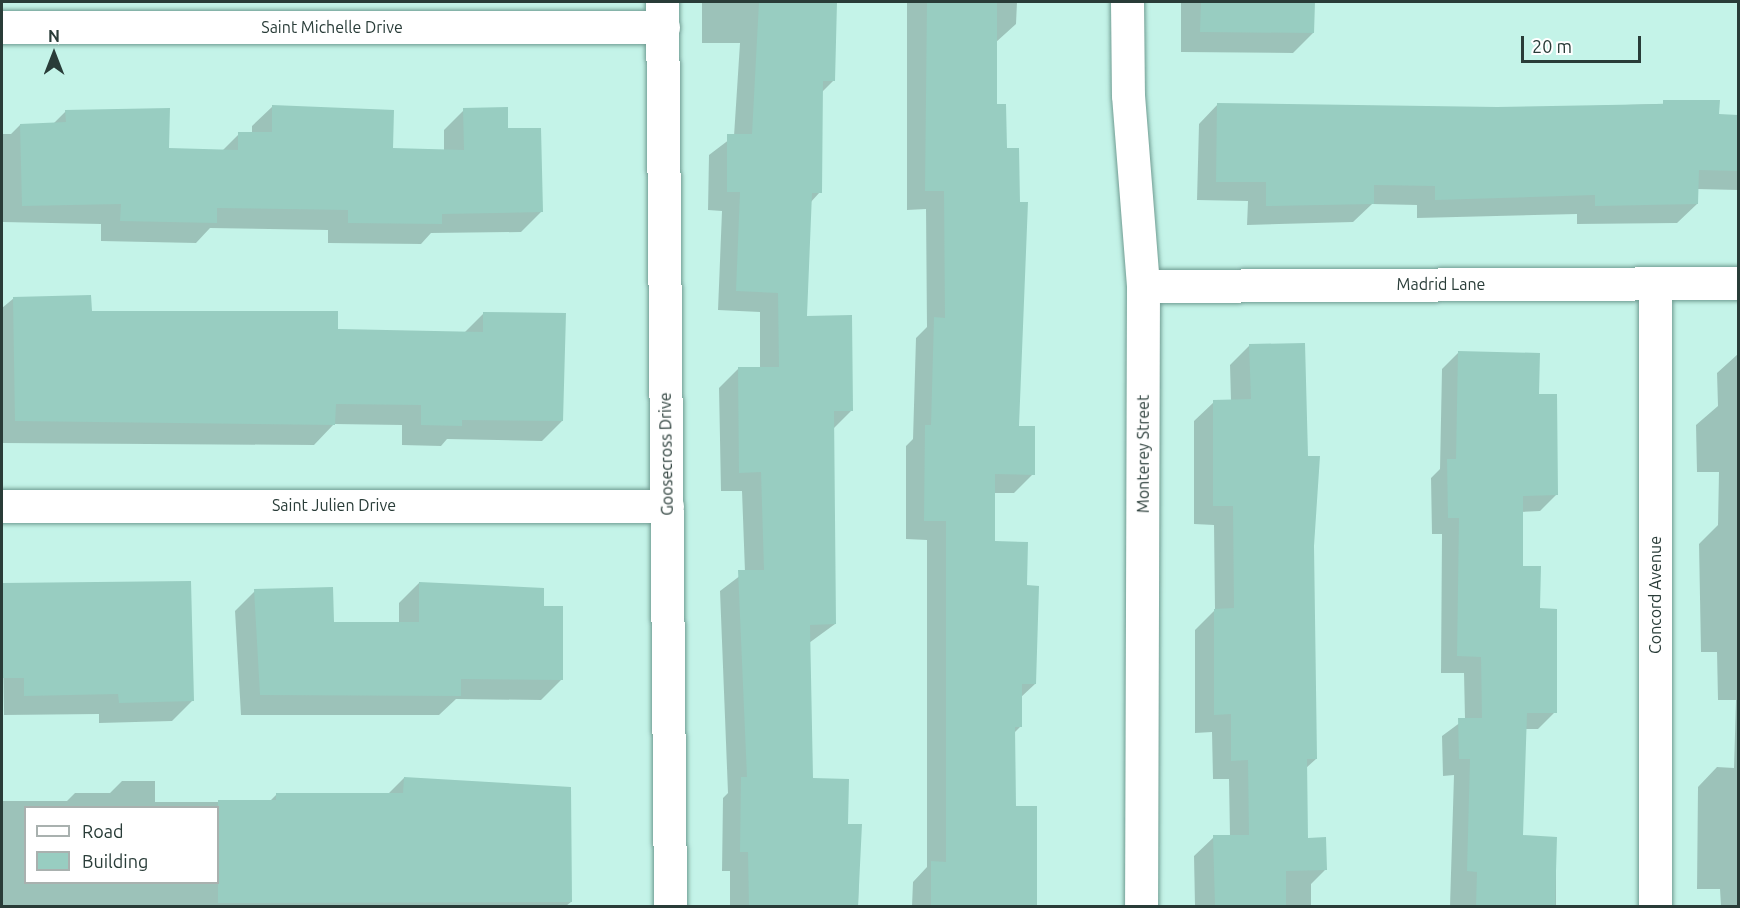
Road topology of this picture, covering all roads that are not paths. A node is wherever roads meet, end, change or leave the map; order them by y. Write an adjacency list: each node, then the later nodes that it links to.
1 (1127, 2): 6 (street, Monterey Street)
2 (662, 14): 3 (street, Saint Michelle Drive); 7 (street, Goosecross Drive)
3 (2, 27)
4 (1655, 283): 5 (street, Madrid Lane); 6 (street, Madrid Lane); 11 (street, Concord Avenue)
5 (1738, 283)
6 (1143, 286): 10 (street, Monterey Street)
7 (667, 506): 8 (street, Saint Julien Drive); 9 (street, Goosecross Drive)
8 (2, 507)
9 (670, 906)
10 (1141, 906)
11 (1655, 906)

